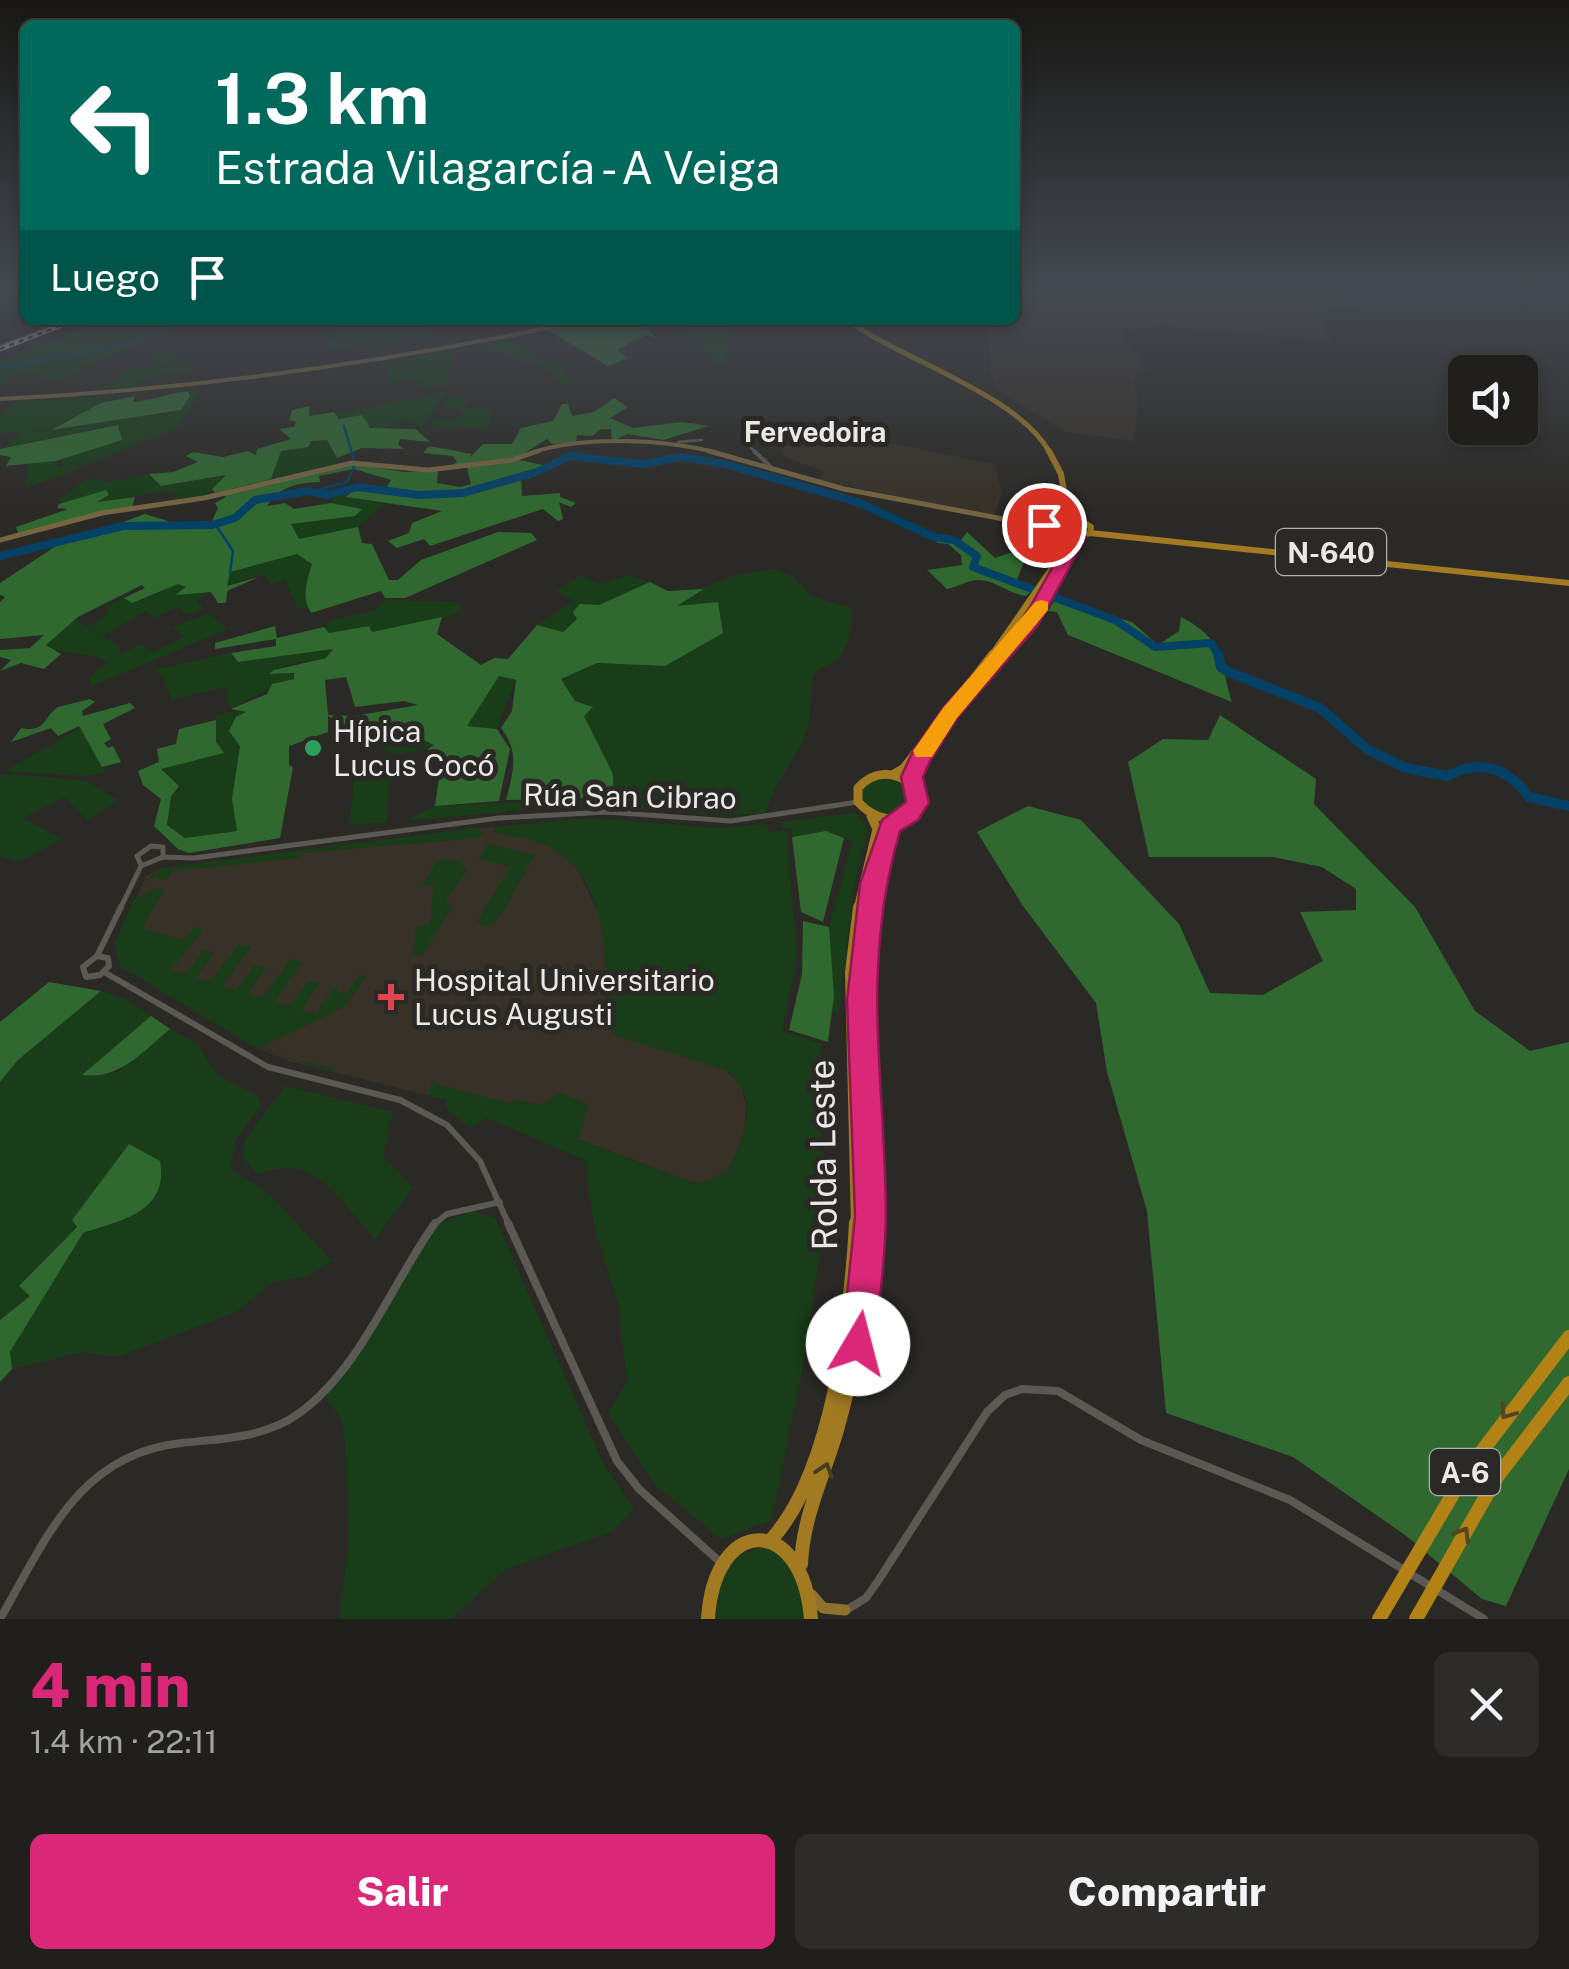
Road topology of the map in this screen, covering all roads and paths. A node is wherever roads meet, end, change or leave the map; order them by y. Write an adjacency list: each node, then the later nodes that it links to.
1 (352, 366): 3 (main road)
2 (924, 366): 8 (highway)
3 (0, 399)
4 (702, 440): 5 (street)
5 (678, 442): 7 (main road, N-640); 13 (main road)
6 (751, 448): 7 (street)
7 (770, 466): 10 (main road, N-640)
8 (1066, 496): 9 (highway); 10 (highway)
9 (1082, 520): 10 (highway, N-640); 11 (highway)
10 (1064, 526): 12 (highway, N-640); 15 (highway, Rolda Leste)
11 (1091, 531): 12 (highway, N-640); 14 (highway, N-640)
12 (1078, 537): 15 (highway, Rolda Leste)
13 (0, 540)
14 (1569, 581)
15 (1045, 592): 16 (highway, Rolda Leste)
16 (1039, 603): 17 (highway, Rolda Leste); 18 (highway, Rolda Leste)
17 (894, 774): 18 (highway); 19 (highway, Rolda Leste)
18 (912, 784): 21 (highway, Rolda Leste)
19 (858, 802): 20 (highway); 22 (street, Rúa San Cibrao)
20 (871, 816): 21 (highway); 29 (highway, Rolda Leste)
21 (894, 820): 31 (highway, Rolda Leste, one-way to 21)
22 (164, 857): 23 (street); 23 (street)
23 (142, 866): 24 (street)
24 (97, 956): 25 (street); 25 (street)
25 (104, 972): 26 (street)
26 (500, 1202): 30 (street); 34 (street)
27 (1569, 1337): 38 (highway, A-6, one-way to 38)
28 (1569, 1383): 39 (highway, A-6, one-way to 28)
29 (771, 1540): 30 (highway); 31 (highway)
30 (720, 1562): 35 (highway)
31 (801, 1564): 32 (highway, Rolda Leste)
32 (812, 1595): 33 (main road); 36 (highway, Rolda Leste)
33 (845, 1610): 37 (main road); 40 (street)
34 (0, 1619)
35 (708, 1619)
36 (811, 1619)
37 (832, 1619)
38 (1379, 1619)
39 (1416, 1619)
40 (1484, 1619)

